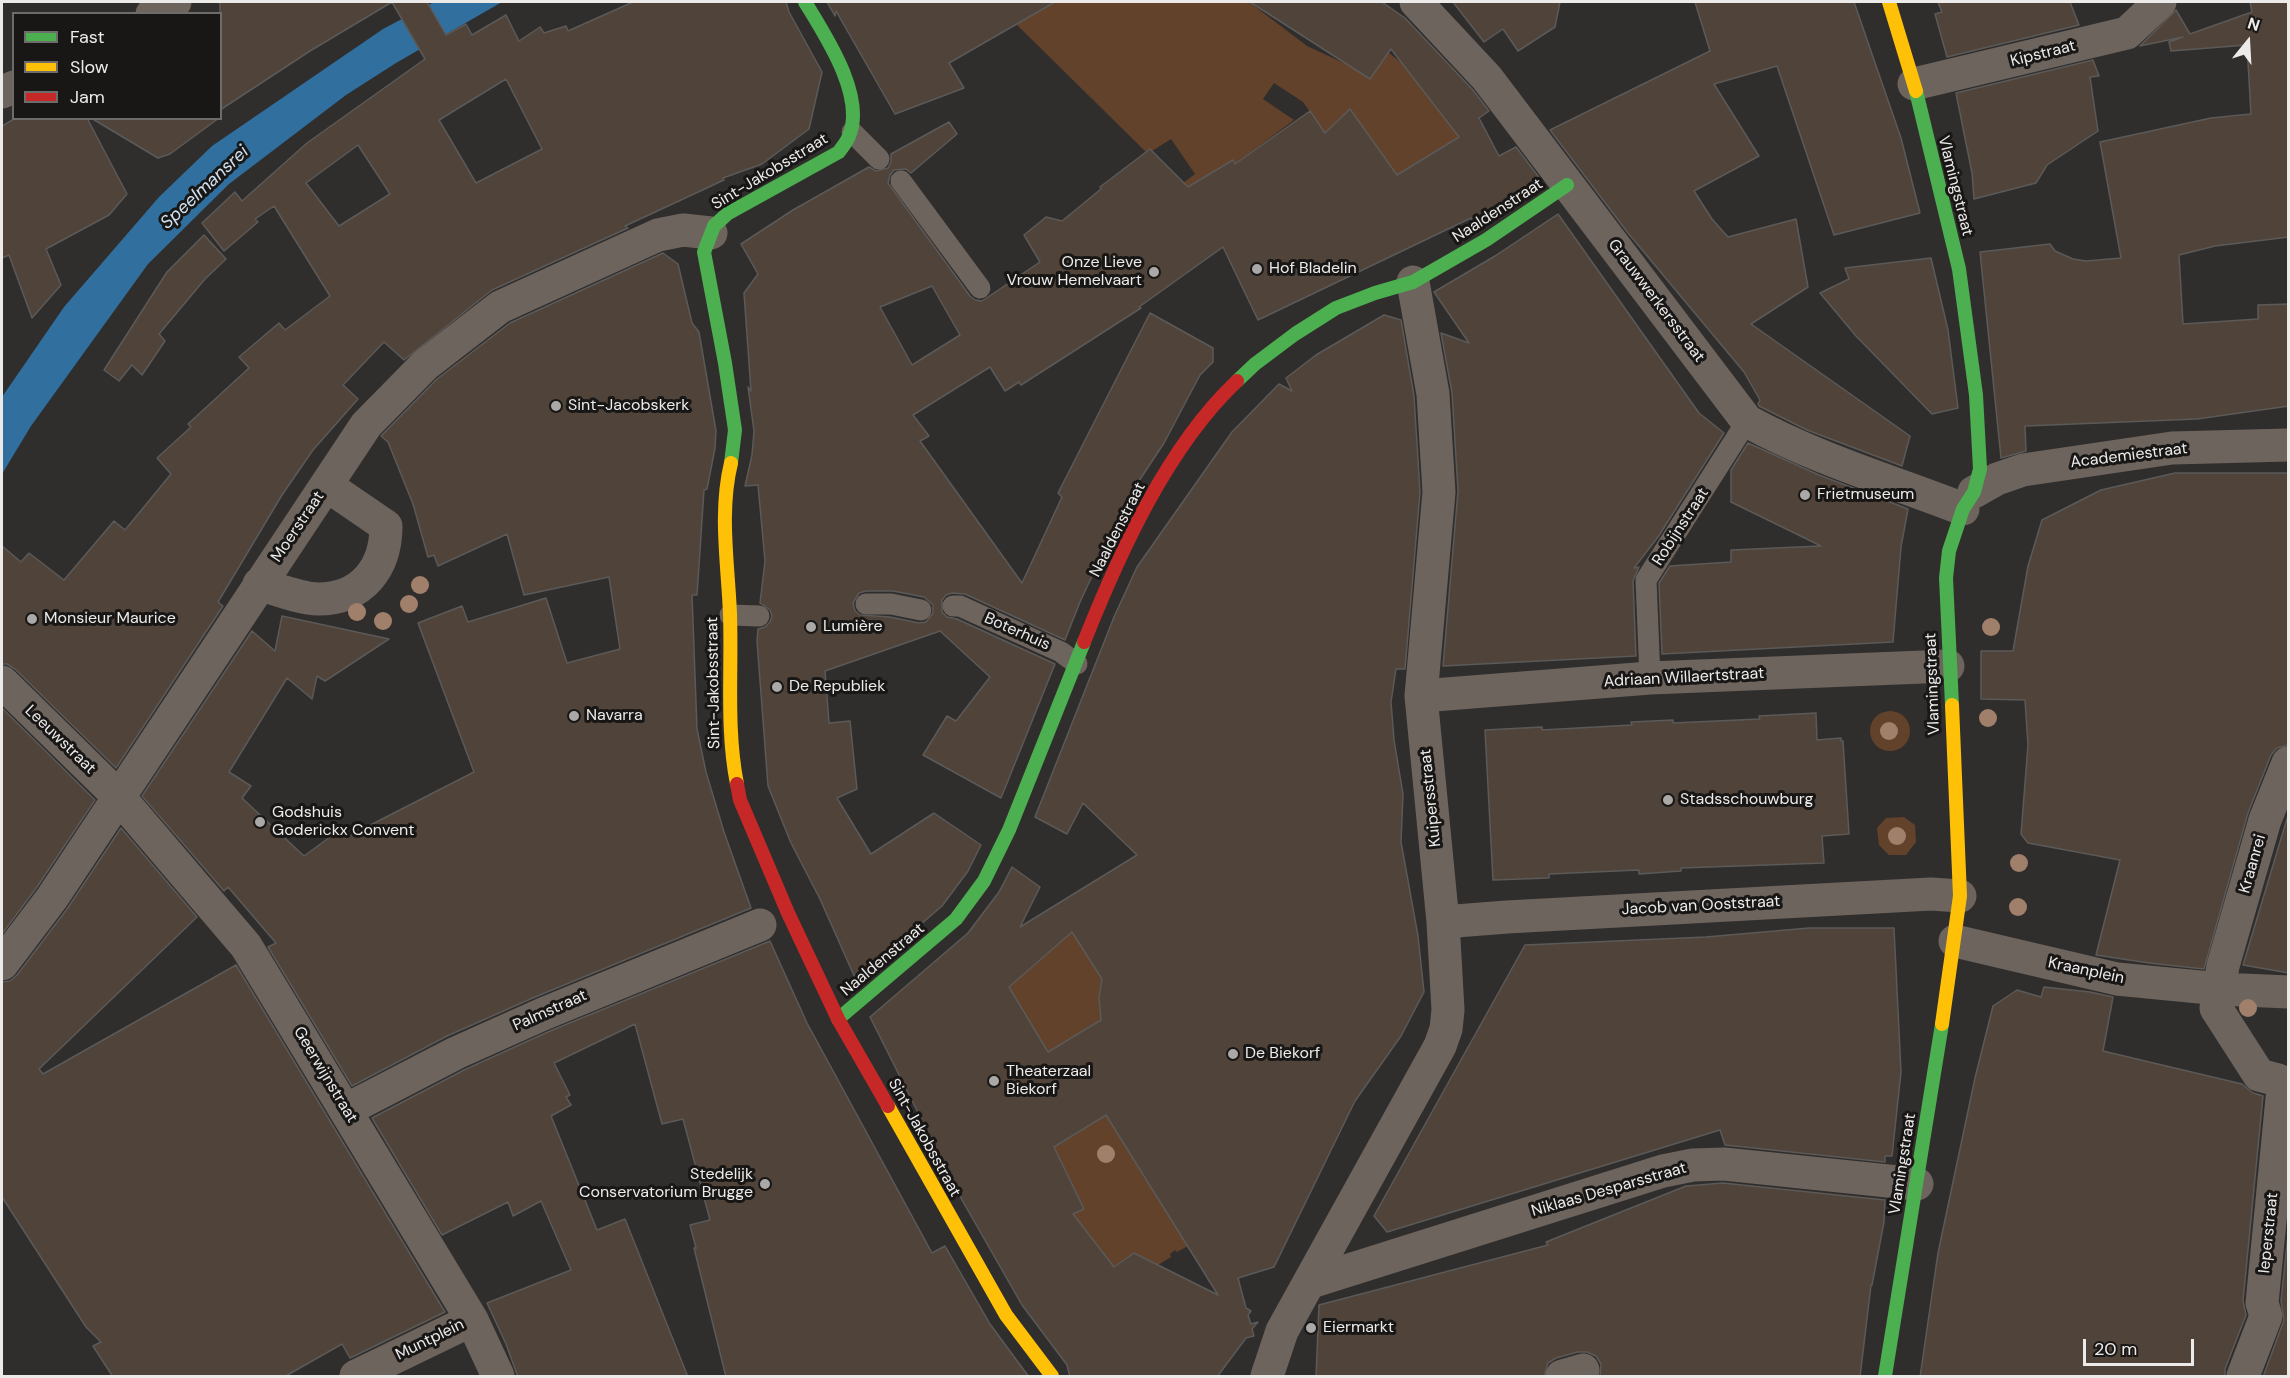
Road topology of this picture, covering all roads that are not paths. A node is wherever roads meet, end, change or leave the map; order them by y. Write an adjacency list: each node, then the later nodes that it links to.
1 (175, 2): 6 (street)
2 (805, 2): 8 (street)
3 (1417, 2): 11 (street, Grauwwerkersstraat)
4 (1889, 2): 7 (street, Vlamingstraat)
5 (2160, 2): 7 (street, Kipstraat)
6 (156, 12)
7 (1914, 84): 18 (street, Vlamingstraat)
8 (852, 132): 9 (lane); 12 (street, Sint-Jakobsstraat)
9 (879, 159)
10 (901, 181): 14 (lane)
11 (1567, 185): 13 (street, Naaldenstraat); 15 (street, Grauwwerkersstraat)
12 (711, 233): 17 (street, Moerstraat); 23 (street, Sint-Jakobsstraat)
13 (1413, 282): 25 (street, Naaldenstraat); 29 (street, Kuipersstraat)
14 (980, 288)
15 (1748, 421): 18 (street, Grauwwerkersstraat); 27 (lane, Robijnstraat)
16 (2289, 445): 18 (street, Academiestraat)
17 (326, 485): 19 (street, Moerstraat); 19 (street)
18 (1969, 500): 26 (street, Vlamingstraat)
19 (259, 584): 31 (street, Moerstraat)
20 (867, 604): 22 (lane)
21 (953, 606): 25 (lane, Boterhuis)
22 (921, 610)
23 (730, 615): 24 (lane); 39 (street, Sint-Jakobsstraat)
24 (759, 616)
25 (1077, 664): 39 (street, Naaldenstraat)
26 (1948, 666): 27 (street, Adriaan Willaertstraat); 32 (street, Vlamingstraat)
27 (1650, 678): 29 (street, Adriaan Willaertstraat)
28 (2, 682): 31 (street, Leeuwstraat)
29 (1421, 696): 33 (street, Kuipersstraat)
30 (2289, 763): 37 (street, Kraanrei)
31 (119, 797): 36 (street, Moerstraat); 40 (street, Geerwijnstraat)
32 (1960, 896): 33 (street, Jacob van Ooststraat); 35 (street, Vlamingstraat)
33 (1443, 922): 42 (street, Kuipersstraat)
34 (760, 925): 40 (street, Palmstraat)
35 (1955, 940): 37 (street, Kraanplein); 41 (street, Vlamingstraat)
36 (2, 964)
37 (2220, 978): 38 (street, Kraanplein); 43 (street, Ieperstraat)
38 (2284, 992)
39 (838, 1019): 47 (street, Sint-Jakobsstraat)
40 (346, 1110): 44 (street, Geerwijnstraat)
41 (1917, 1184): 42 (street, Niklaas Desparsstraat); 49 (street, Vlamingstraat)
42 (1311, 1282): 48 (street)
43 (2277, 1315): 50 (street)
44 (472, 1320): 45 (street, Muntplein); 46 (street, Geerwijnstraat)
45 (356, 1377)
46 (498, 1377)
47 (1052, 1377)
48 (1267, 1377)
49 (1885, 1377)
50 (2243, 1377)

